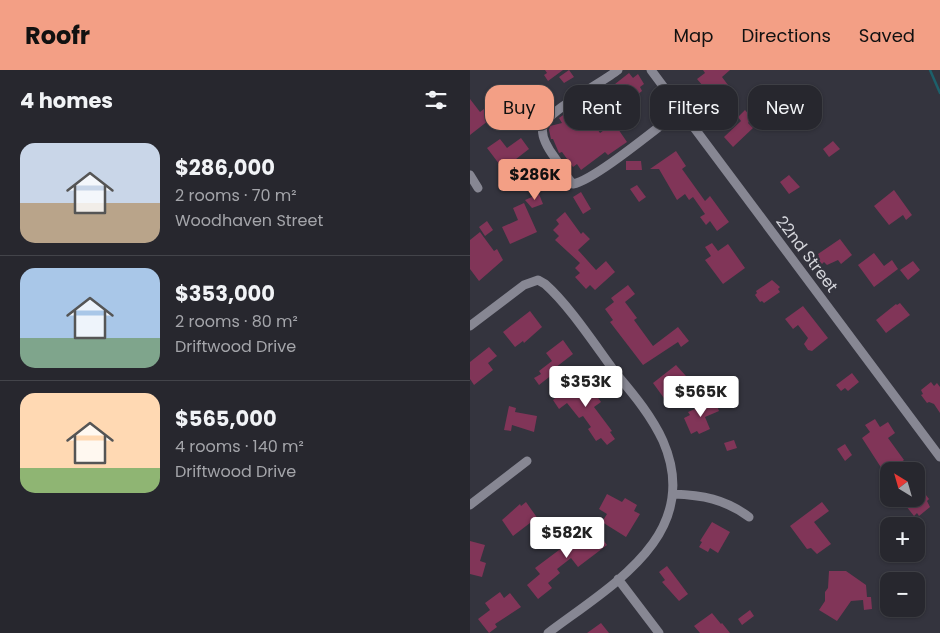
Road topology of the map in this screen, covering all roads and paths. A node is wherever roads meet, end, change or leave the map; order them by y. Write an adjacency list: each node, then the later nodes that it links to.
1 (618, 70): 4 (street)
2 (651, 70): 3 (street, 22nd Street)
3 (662, 85)
4 (653, 130)
5 (695, 130): 9 (street, 22nd Street)
6 (470, 175): 7 (street)
7 (478, 188)
8 (470, 326): 11 (street)
9 (940, 457)
10 (527, 461): 12 (street)
11 (673, 494): 13 (street); 14 (street)
12 (470, 505)
13 (750, 517)
14 (618, 579): 15 (street); 16 (street)
15 (548, 633)
16 (659, 633)

